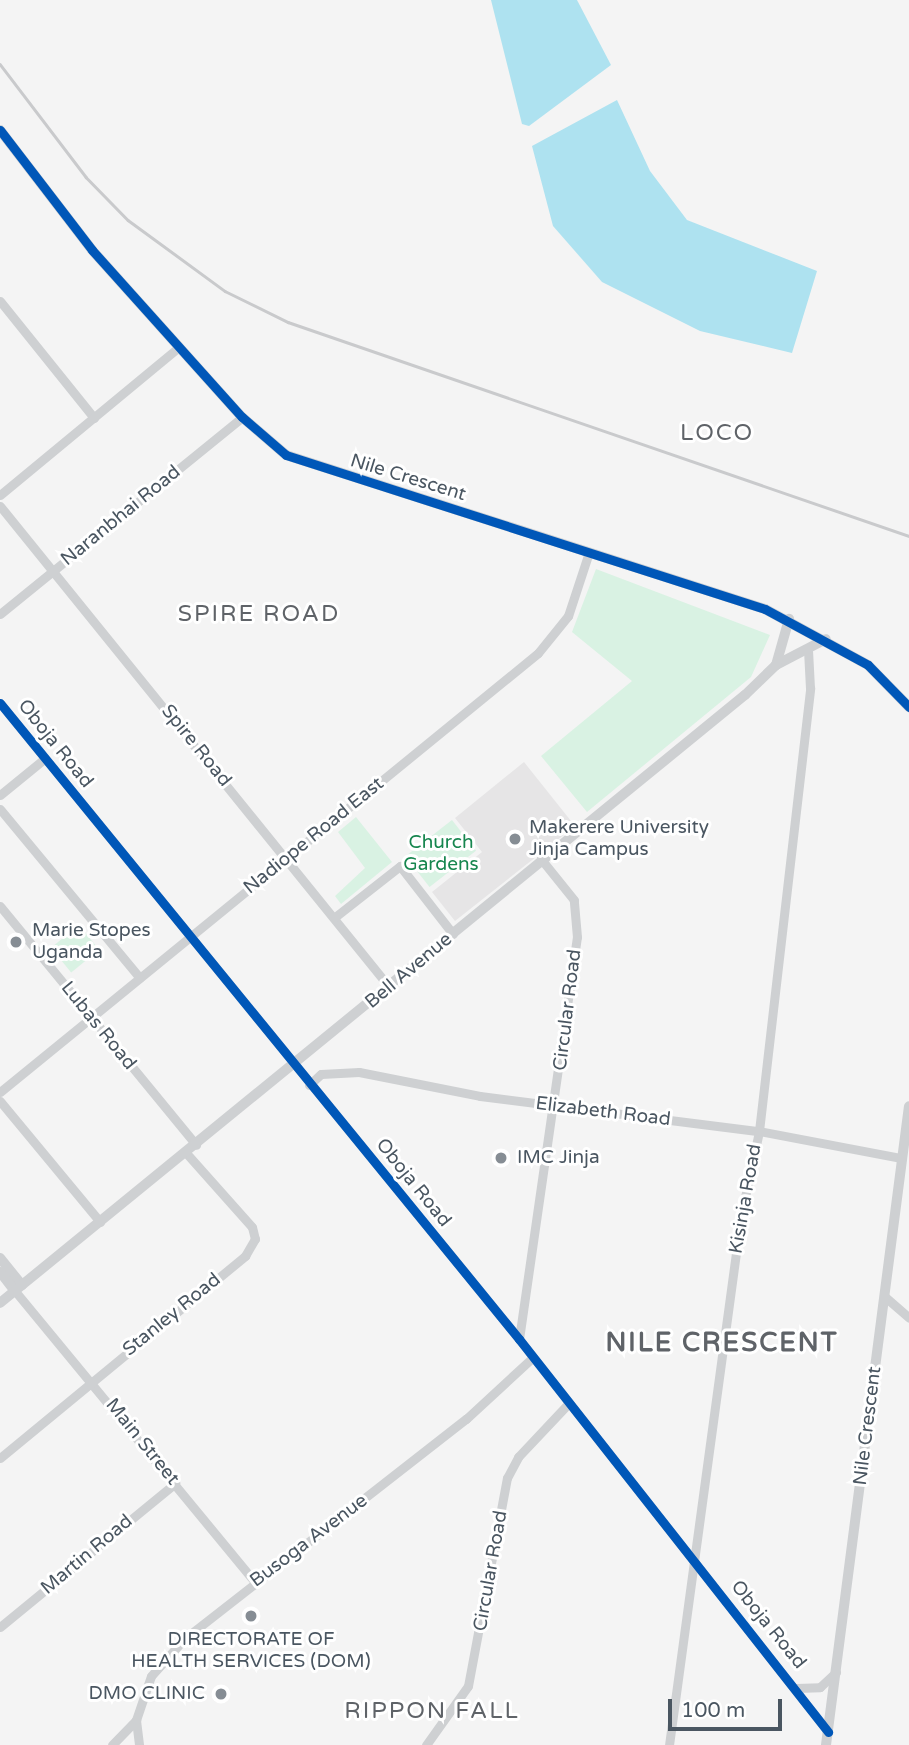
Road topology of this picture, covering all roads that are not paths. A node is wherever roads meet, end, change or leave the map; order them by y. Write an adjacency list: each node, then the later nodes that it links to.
1 (0, 130): 4 (street, Nile Crescent)
2 (0, 301): 3 (street)
3 (4, 314): 6 (street)
4 (179, 347): 5 (street, Nile Crescent); 6 (street)
5 (242, 417): 9 (street, Nile Crescent); 10 (street, Naranbhai Road)
6 (94, 418): 7 (street)
7 (0, 495)
8 (0, 506): 10 (street, Spire Road)
9 (589, 552): 12 (street, Nile Crescent); 21 (street, Nadiope Road East)
10 (54, 571): 11 (street, Naranbhai Road); 21 (street, Spire Road)
11 (0, 614)
12 (789, 619): 13 (street, Nile Crescent); 15 (street)
13 (826, 639): 14 (street, Bell Avenue); 17 (street, Nile Crescent)
14 (808, 652): 15 (street, Bell Avenue); 36 (street, Kisinja Road)
15 (776, 665): 22 (street, Bell Avenue)
16 (0, 703): 18 (street, Oboja Road)
17 (909, 707)
18 (44, 759): 19 (street); 26 (street, Oboja Road)
19 (0, 796)
20 (0, 809): 27 (street)
21 (288, 858): 24 (street, Spire Road); 26 (street, Nadiope Road East)
22 (541, 859): 25 (street, Bell Avenue); 34 (street, Circular Road)
23 (0, 906): 29 (street, Lubas Road)
24 (335, 917): 25 (street); 28 (street, Spire Road)
25 (453, 934): 28 (street, Bell Avenue)
26 (188, 938): 27 (street, Nadiope Road East); 30 (street, Oboja Road)
27 (140, 978): 29 (street, Nadiope Road East)
28 (390, 988): 30 (street, Bell Avenue)
29 (92, 1019): 32 (street, Nadiope Road East); 37 (street, Lubas Road)
30 (293, 1065): 31 (street, Oboja Road); 37 (street, Bell Avenue)
31 (309, 1084): 34 (street, Elizabeth Road); 47 (street, Oboja Road)
32 (0, 1092)
33 (0, 1101): 40 (street)
34 (555, 1106): 36 (street, Elizabeth Road); 47 (street, Circular Road)
35 (909, 1106): 39 (street, Nile Crescent)
36 (759, 1131): 39 (street, Elizabeth Road); 53 (street, Kisinja Road)
37 (196, 1145): 38 (street, Bell Avenue)
38 (186, 1153): 40 (street, Bell Avenue); 49 (street, Stanley Road)
39 (901, 1158): 44 (street, Nile Crescent)
40 (100, 1222): 43 (street, Bell Avenue)
41 (0, 1258): 43 (street, Main Street)
42 (0, 1272): 43 (street, Main Street)
43 (19, 1288): 45 (street, Bell Avenue); 49 (street, Main Street)
44 (884, 1296): 46 (street); 56 (street, Nile Crescent)
45 (0, 1303)
46 (909, 1318)
47 (519, 1339): 48 (street, Oboja Road)
48 (532, 1358): 50 (street, Oboja Road); 54 (street, Busoga Avenue)
49 (92, 1381): 51 (street, Stanley Road); 52 (street, Main Street)
50 (568, 1404): 53 (street, Oboja Road); 62 (street, Circular Road)
51 (0, 1458)
52 (175, 1483): 54 (street, Main Street); 55 (street, Martin Road)
53 (696, 1564): 57 (street, Oboja Road); 63 (street, Kisinja Road)
54 (255, 1582): 58 (street, Busoga Avenue)
55 (0, 1627)
56 (838, 1669): 57 (street, Oboja Road); 59 (street, Nile Crescent)
57 (796, 1688): 59 (street)
58 (136, 1720): 60 (street, Busoga Avenue); 61 (street)
59 (828, 1732): 64 (street, Nile Crescent)
60 (111, 1745)
61 (139, 1745)
62 (426, 1745)
63 (669, 1745)
64 (826, 1745)

